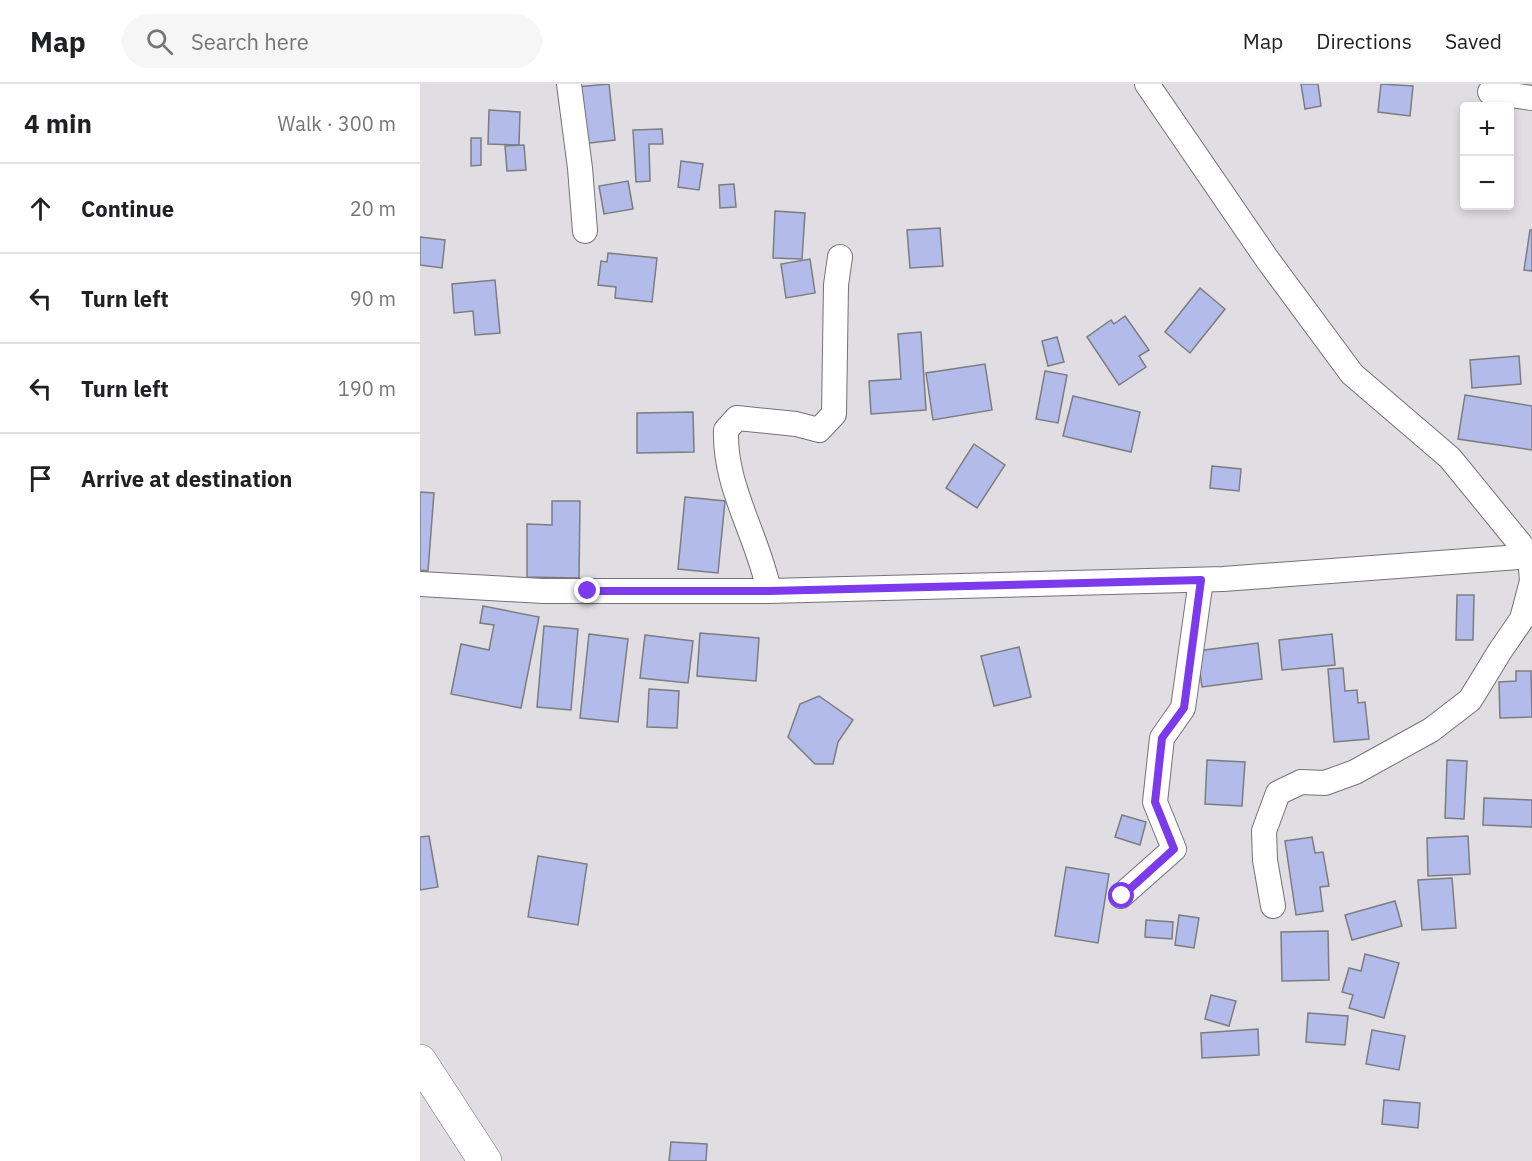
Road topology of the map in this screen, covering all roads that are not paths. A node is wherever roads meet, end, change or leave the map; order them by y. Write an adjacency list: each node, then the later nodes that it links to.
1 (569, 84): 5 (street)
2 (1147, 84): 7 (street)
3 (1490, 92): 4 (street)
4 (1532, 98)
5 (585, 231)
6 (840, 257): 10 (street)
7 (1531, 556): 8 (street); 12 (street)
8 (1201, 580): 10 (street); 11 (street)
9 (420, 584): 10 (street)
10 (769, 591)
11 (1122, 896)
12 (1274, 906)
13 (420, 1061): 14 (main road)
14 (485, 1161)

